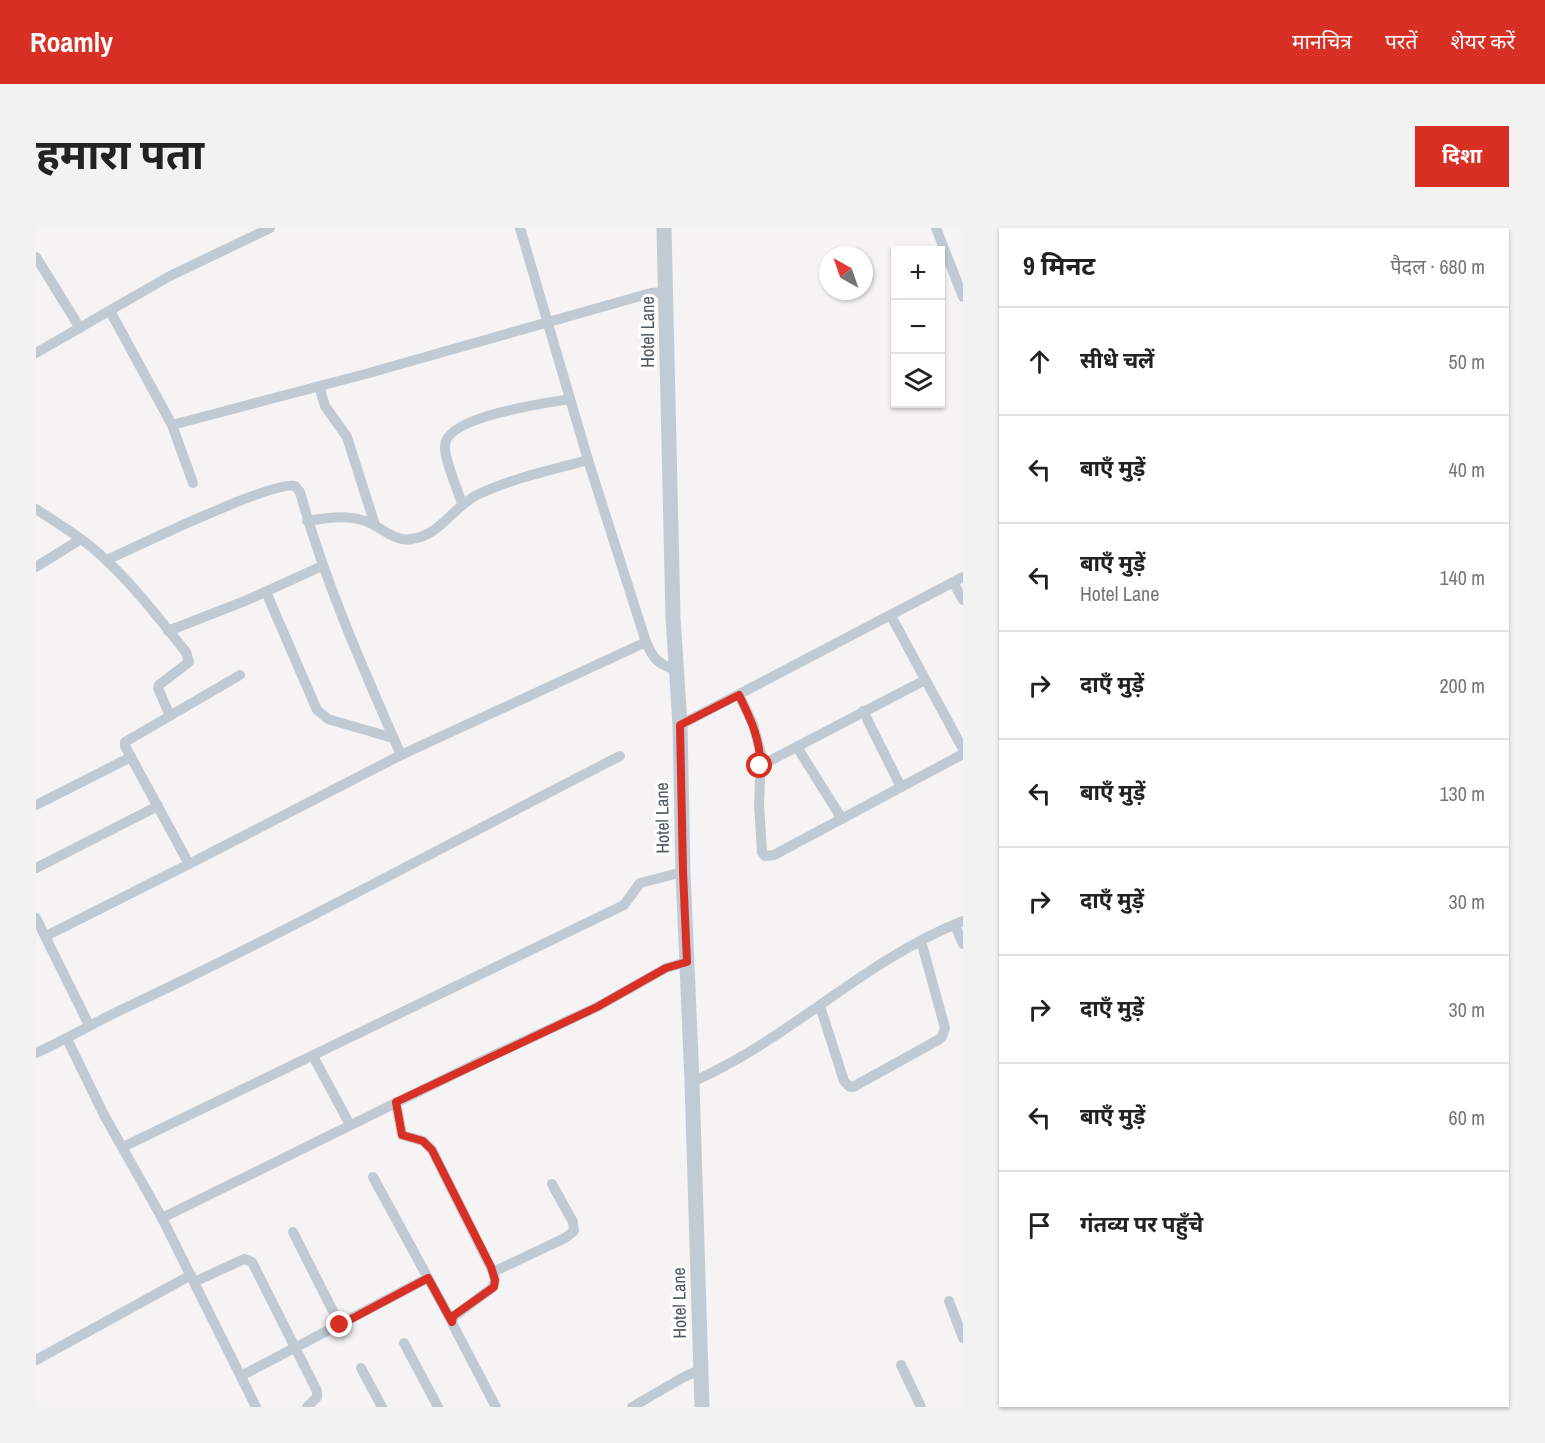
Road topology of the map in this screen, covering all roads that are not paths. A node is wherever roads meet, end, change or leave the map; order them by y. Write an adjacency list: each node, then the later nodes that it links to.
1 (270, 228): 8 (street)
2 (520, 228): 9 (street)
3 (664, 228): 6 (street, Hotel Lane)
4 (936, 228): 7 (street)
5 (36, 257): 10 (street)
6 (658, 293): 9 (street); 31 (street, Hotel Lane)
7 (963, 297)
8 (110, 311): 10 (street); 14 (street)
9 (547, 322): 12 (street); 13 (street)
10 (81, 328): 11 (street)
11 (36, 353)
12 (320, 386): 14 (street); 20 (street)
13 (570, 399): 15 (street); 17 (street)
14 (172, 425): 16 (street)
15 (588, 460): 17 (street); 30 (street)
16 (193, 483)
17 (462, 504): 20 (street)
18 (36, 509): 21 (street)
19 (308, 521): 20 (street); 22 (street); 23 (street)
20 (375, 525)
21 (81, 539): 22 (street); 24 (street)
22 (107, 560): 29 (street)
23 (322, 566): 26 (street); 38 (street)
24 (36, 567)
25 (958, 579): 27 (street); 28 (street)
26 (266, 592): 29 (street); 38 (street)
27 (963, 600)
28 (891, 616): 33 (street); 34 (street)
29 (168, 631): 36 (street)
30 (645, 642): 31 (street); 41 (street)
31 (669, 667): 37 (street, Hotel Lane)
32 (240, 675): 36 (street)
33 (925, 680): 35 (street); 40 (street)
34 (739, 695): 37 (street); 44 (street)
35 (863, 711): 39 (street); 45 (street)
36 (170, 716): 43 (street)
37 (680, 725): 51 (street, Hotel Lane)
38 (393, 738): 41 (street)
39 (797, 747): 44 (street); 48 (street)
40 (963, 752): 45 (street)
41 (401, 755): 49 (street)
42 (620, 756): 59 (street)
43 (131, 757): 46 (street); 47 (street)
44 (760, 766): 48 (street)
45 (901, 787): 48 (street)
46 (36, 805)
47 (158, 806): 49 (street); 50 (street)
48 (842, 819)
49 (189, 864): 54 (street)
50 (36, 868)
51 (669, 875): 57 (street, Hotel Lane); 62 (street)
52 (36, 918): 54 (street)
53 (959, 923): 55 (street); 56 (street)
54 (46, 936): 59 (street)
55 (921, 941): 58 (street); 58 (street)
56 (963, 944)
57 (679, 964): 63 (street, Hotel Lane); 64 (street)
58 (820, 1006): 63 (street)
59 (89, 1025): 60 (street)
60 (67, 1039): 61 (street); 66 (street)
61 (36, 1053)
62 (314, 1056): 65 (street); 66 (street)
63 (692, 1082): 83 (street, Hotel Lane)
64 (396, 1102): 65 (street); 71 (street)
65 (350, 1125): 69 (street)
66 (123, 1148): 69 (street)
67 (373, 1178): 72 (street)
68 (552, 1184): 71 (street)
69 (162, 1218): 73 (street)
70 (293, 1232): 76 (street)
71 (493, 1272): 75 (street)
72 (428, 1278): 75 (street); 76 (street)
73 (193, 1279): 79 (street); 80 (street); 84 (street)
74 (949, 1302): 77 (street)
75 (452, 1322): 89 (street)
76 (340, 1325): 79 (street)
77 (963, 1338)
78 (404, 1343): 88 (street)
79 (296, 1349): 84 (street); 86 (street)
80 (36, 1360)
81 (901, 1365): 92 (street)
82 (361, 1368): 87 (street)
83 (691, 1374): 90 (street); 91 (street, Hotel Lane)
84 (241, 1376): 85 (street)
85 (255, 1407)
86 (307, 1407)
87 (382, 1407)
88 (438, 1407)
89 (496, 1407)
90 (632, 1407)
91 (702, 1407)
92 (921, 1407)

